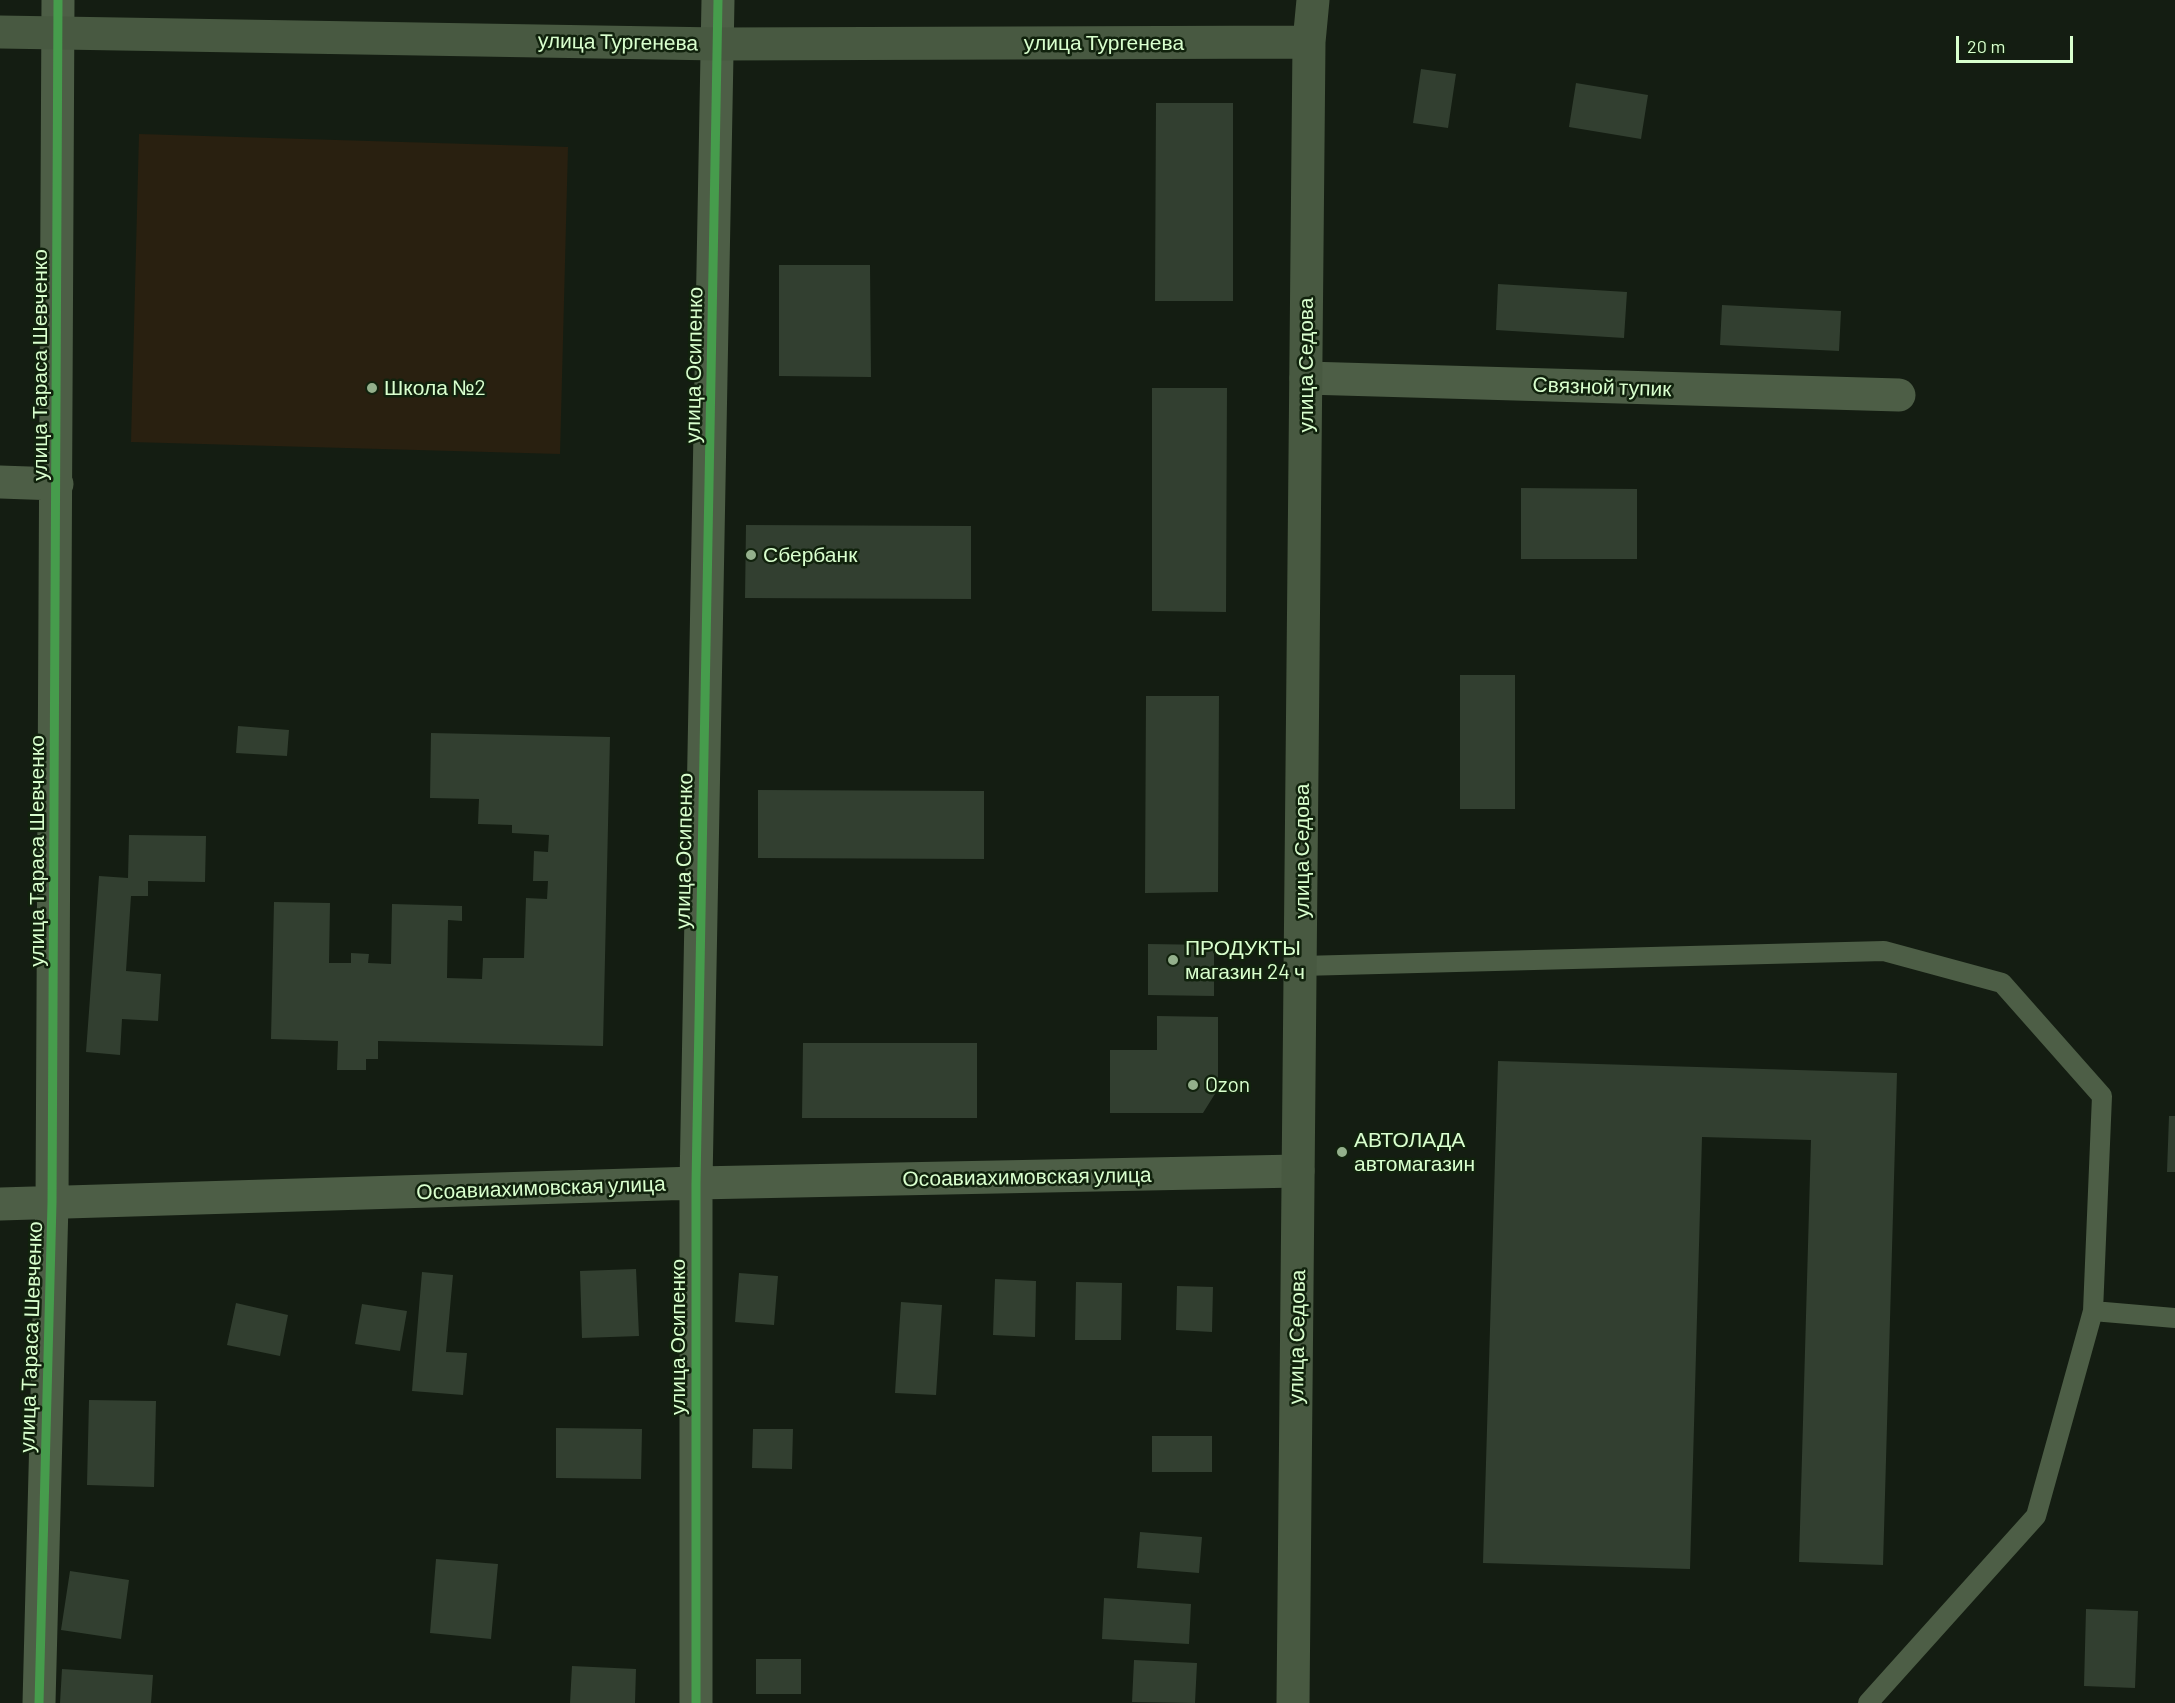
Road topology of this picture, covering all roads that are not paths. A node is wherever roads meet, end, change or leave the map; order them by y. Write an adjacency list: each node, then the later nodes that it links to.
1 (58, 0): 5 (street, улица Тараса Шевченко)
2 (718, 0): 7 (street, улица Осипенко)
3 (1313, 0): 6 (main road, улица Седова)
4 (0, 32): 5 (main road, улица Тургенева)
5 (60, 33): 7 (main road, улица Тургенева); 11 (street, улица Тараса Шевченко)
6 (1309, 42): 7 (main road, улица Тургенева); 8 (main road, улица Седова)
7 (718, 44): 14 (street, улица Осипенко)
8 (1306, 378): 9 (street, Связной тупик); 12 (main road, улица Седова)
9 (1899, 395)
10 (0, 482): 11 (street)
11 (57, 484): 15 (street, улица Тараса Шевченко)
12 (1301, 966): 13 (main road, улица Седова); 17 (lane)
13 (1298, 1171): 14 (street, Осоавиахимовская улица); 21 (main road, улица Седова)
14 (696, 1183): 15 (street, Осоавиахимовская улица); 20 (street, улица Осипенко)
15 (52, 1203): 16 (street, Осоавиахимовская улица); 19 (street, улица Тараса Шевченко)
16 (0, 1204)
17 (2093, 1311): 18 (lane); 22 (lane)
18 (2175, 1318)
19 (39, 1703)
20 (696, 1703)
21 (1293, 1703)
22 (1868, 1703)

